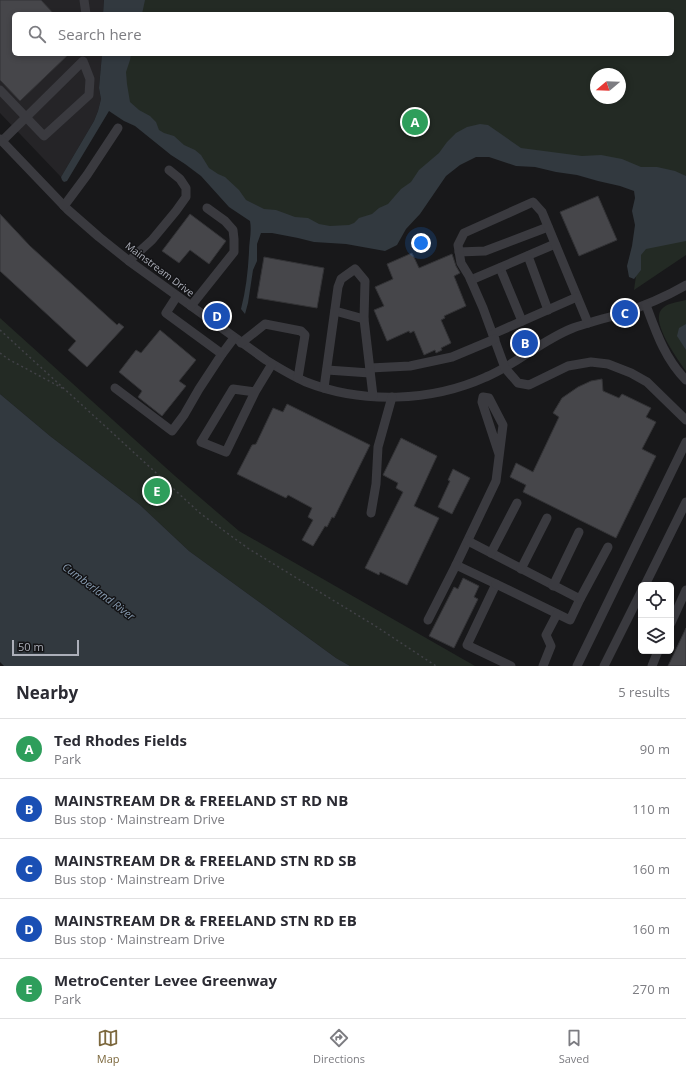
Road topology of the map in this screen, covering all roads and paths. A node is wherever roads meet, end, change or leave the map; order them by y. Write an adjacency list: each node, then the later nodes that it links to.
1 (84, 0): 2 (street)
2 (86, 12)
3 (85, 58): 5 (street); 5 (street)
4 (0, 90): 5 (street)
5 (26, 117): 7 (street)
6 (118, 128): 9 (street)
7 (1, 140): 9 (street, Mainstream Drive)
8 (169, 170): 15 (street)
9 (64, 206): 15 (street, Mainstream Drive)
10 (207, 208): 22 (street)
11 (548, 227): 12 (street); 13 (street); 13 (street)
12 (555, 244): 14 (street); 20 (street)
13 (459, 252): 17 (street)
14 (528, 256): 16 (street); 23 (street)
15 (129, 261): 19 (street, Mainstream Drive)
16 (500, 268): 17 (street); 26 (street)
17 (471, 280): 29 (street)
18 (686, 285): 21 (street, Mainstream Drive)
19 (178, 296): 22 (street, Mainstream Drive); 32 (street)
20 (577, 297): 23 (street); 27 (street)
21 (646, 305): 27 (street, Mainstream Drive); 38 (street)
22 (191, 306): 30 (street, Mainstream Drive)
23 (548, 310): 26 (street)
24 (335, 311): 25 (street); 25 (street); 35 (street)
25 (364, 319): 36 (street)
26 (522, 321): 29 (street)
27 (588, 323): 34 (street, Mainstream Drive)
28 (0, 330): 42 (path)
29 (494, 336): 34 (street); 36 (street)
30 (238, 340): 32 (street); 33 (street, Mainstream Drive); 37 (street)
31 (0, 354): 42 (path)
32 (222, 354): 40 (street)
33 (272, 364): 37 (street, Mainstream Drive); 43 (street)
34 (505, 368): 39 (street, Mainstream Drive); 46 (street)
35 (326, 370): 36 (street); 41 (street)
36 (370, 371): 44 (street)
37 (298, 378): 41 (street, Mainstream Drive)
38 (686, 380)
39 (477, 381): 45 (street, Mainstream Drive); 53 (street)
40 (115, 388)
41 (324, 388): 44 (street, Mainstream Drive)
42 (67, 391): 68 (path)
43 (255, 392): 43 (street)
44 (373, 396): 45 (street, Mainstream Drive)
45 (392, 397): 50 (street)
46 (686, 420)
47 (686, 442): 71 (street)
48 (686, 502): 58 (street)
49 (517, 503): 55 (street)
50 (371, 513)
51 (547, 518): 57 (street)
52 (579, 532): 60 (street)
53 (468, 541): 55 (street); 56 (street)
54 (608, 547): 63 (street)
55 (491, 553): 57 (street)
56 (456, 565): 59 (street); 66 (street)
57 (521, 569): 60 (street)
58 (646, 582)
59 (496, 584): 64 (street); 69 (street)
60 (553, 586): 63 (street)
61 (686, 590): 65 (street)
62 (638, 598): 72 (street)
63 (580, 599): 64 (street)
64 (557, 614): 70 (street)
65 (673, 618)
66 (428, 620)
67 (657, 654): 73 (street)
68 (436, 666)
69 (511, 666)
70 (543, 666)
71 (577, 666)
72 (604, 666)
73 (652, 666)

